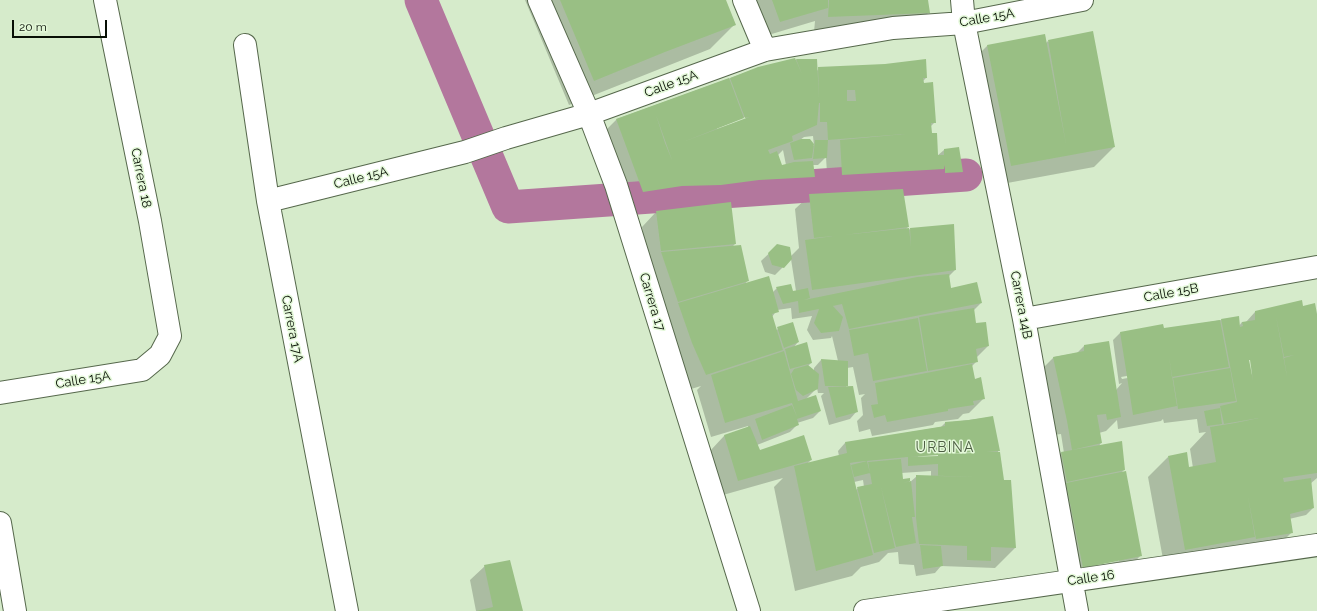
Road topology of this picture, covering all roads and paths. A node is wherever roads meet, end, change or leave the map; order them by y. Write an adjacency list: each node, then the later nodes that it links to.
1 (105, 0): 13 (street, Carrera 18)
2 (539, 0): 9 (street, Carrera 17)
3 (744, 0): 8 (street)
4 (962, 0): 6 (street, Carrera 14B)
5 (1082, 0): 6 (street, Calle 15A)
6 (964, 23): 8 (street, Calle 15A); 12 (street, Carrera 14B)
7 (245, 45): 10 (street, Carrera 17A)
8 (764, 50): 9 (street, Calle 15A)
9 (589, 114): 10 (street, Calle 15A); 20 (street, Carrera 17)
10 (268, 202): 19 (street, Carrera 17A)
11 (1317, 267): 12 (street, Calle 15B)
12 (1024, 319): 17 (street, Carrera 14B)
13 (160, 355): 14 (street, Calle 15A)
14 (0, 393)
15 (0, 523): 18 (street)
16 (1317, 546): 17 (street, Calle 16)
17 (1071, 580): 21 (street, Calle 16); 22 (street, Carrera 14B)
18 (15, 611)
19 (347, 611)
20 (749, 611)
21 (865, 611)
22 (1077, 611)

